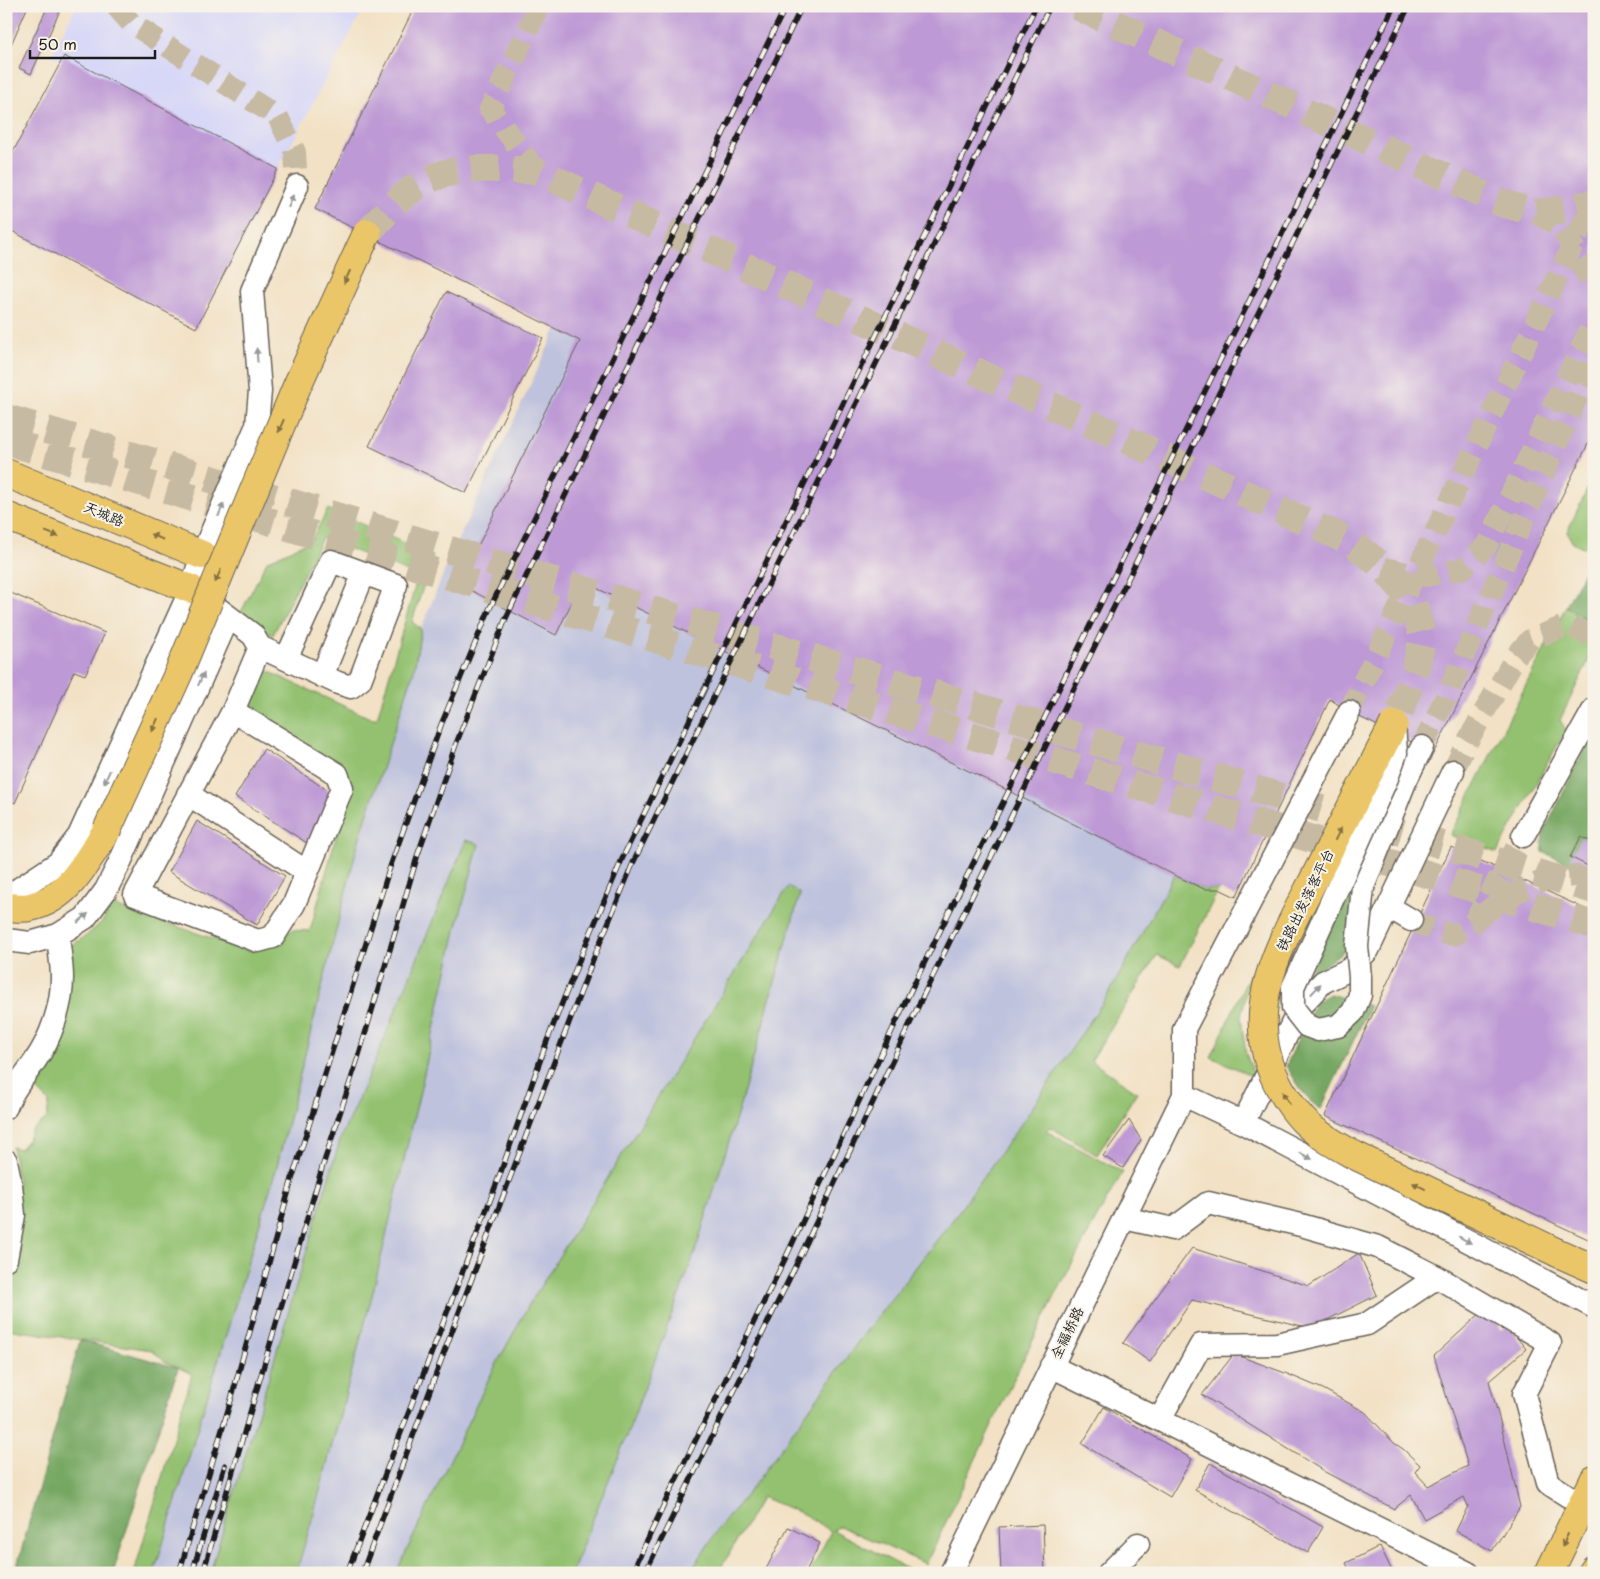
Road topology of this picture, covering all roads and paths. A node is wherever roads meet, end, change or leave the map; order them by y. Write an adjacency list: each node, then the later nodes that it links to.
1 (297, 186): 5 (street, one-way to 1)
2 (367, 233): 22 (main road, one-way to 22, bridge)
3 (6, 473): 5 (main road, 天城路, one-way to 3)
4 (6, 516): 7 (main road, one-way to 7)
5 (202, 555): 7 (street)
6 (364, 573): 10 (street); 11 (street); 11 (street)
7 (191, 588): 8 (street); 21 (street, one-way to 21)
8 (228, 618): 9 (street); 25 (street, one-way to 8)
9 (260, 647): 10 (street); 13 (street)
10 (286, 659): 11 (street)
11 (322, 676)
12 (1594, 709): 19 (street)
13 (233, 711): 18 (street); 20 (street)
14 (1349, 712): 27 (street)
15 (1394, 724): 16 (street, bridge); 35 (main road, 铁路出发落客平台, one-way to 15, bridge)
16 (1422, 747)
17 (1453, 770): 23 (street)
18 (188, 794): 20 (street); 20 (street)
19 (1523, 836)
20 (307, 872)
21 (6, 893)
22 (6, 907)
23 (1388, 907): 24 (street); 29 (street, one-way to 23)
24 (1411, 920)
25 (58, 935): 26 (street); 28 (street)
26 (6, 940)
27 (1184, 1095): 29 (street); 32 (street, 全福桥路)
28 (6, 1106)
29 (1243, 1123): 37 (street, one-way to 37)
30 (6, 1161): 34 (street)
31 (1451, 1188): 33 (street)
32 (1124, 1218): 36 (street); 38 (street, 全福桥路)
33 (1594, 1257)
34 (6, 1259)
35 (1594, 1269)
36 (1438, 1277): 39 (street); 41 (street)
37 (1594, 1307)
38 (1051, 1366): 39 (street); 43 (street, 全福桥路)
39 (1160, 1419): 45 (street)
40 (1594, 1480): 41 (main road)
41 (1582, 1505): 46 (main road, one-way to 46)
42 (1138, 1544): 44 (street)
43 (951, 1573)
44 (1109, 1573)
45 (1468, 1573)
46 (1549, 1573)

